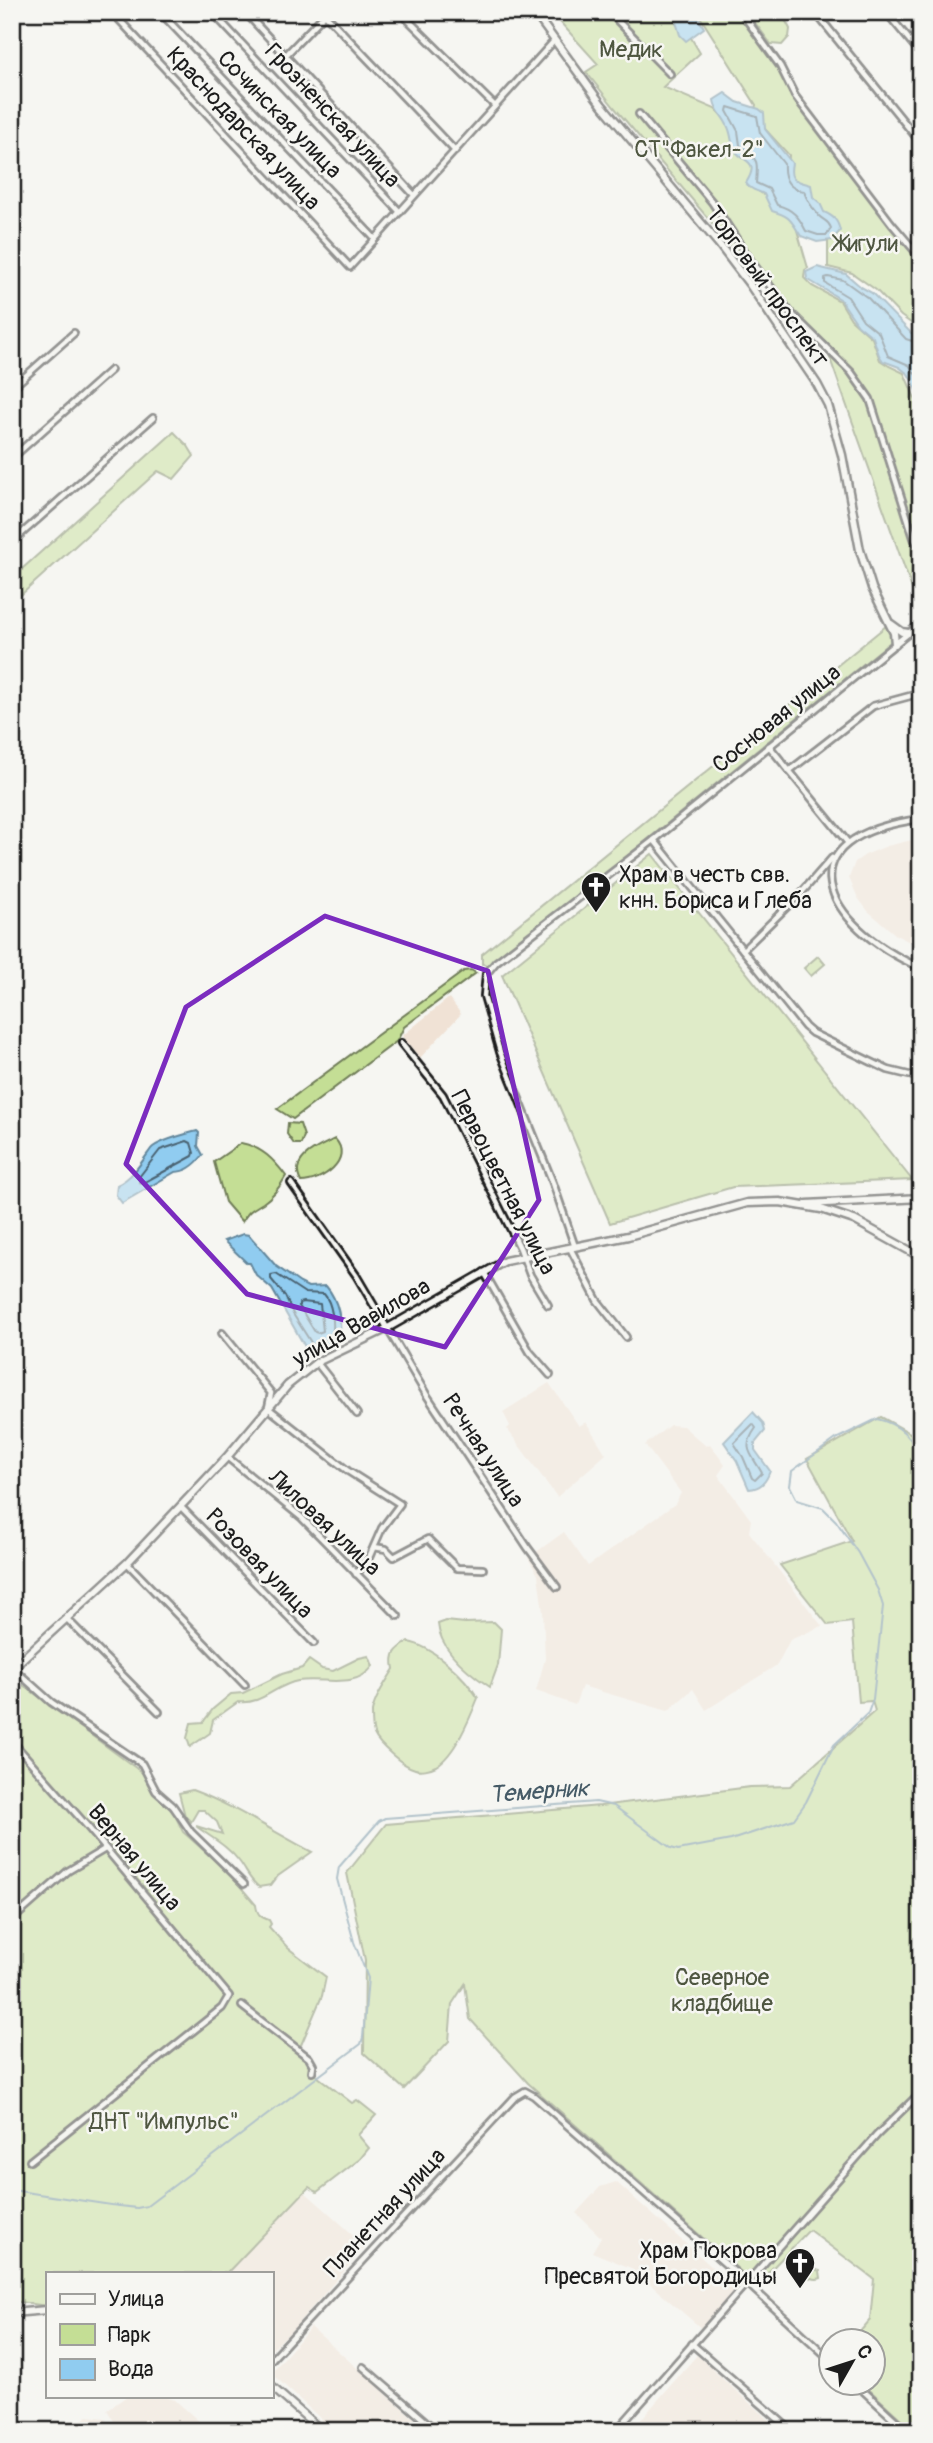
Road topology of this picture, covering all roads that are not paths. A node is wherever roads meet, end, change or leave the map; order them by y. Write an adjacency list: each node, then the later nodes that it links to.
1 (112, 12): 24 (street, Краснодарская улица)
2 (160, 12): 24 (street, Сочинская улица)
3 (212, 12): 23 (street, Грозненская улица)
4 (245, 12): 13 (street)
5 (400, 12): 16 (street)
6 (534, 12): 12 (street, Торговый проспект)
7 (609, 12): 15 (street)
8 (741, 12): 25 (street)
9 (815, 12): 19 (street)
10 (886, 12): 14 (street)
11 (325, 13): 13 (street); 21 (street)
12 (554, 41): 16 (street); 33 (street, Торговый проспект)
13 (286, 54): 22 (street)
14 (921, 54)
15 (670, 74)
16 (495, 106): 21 (street)
17 (639, 114): 32 (street)
18 (921, 129): 19 (street)
19 (914, 135): 20 (street)
20 (921, 142)
21 (455, 152): 22 (street)
22 (414, 195): 23 (street)
23 (400, 212): 24 (street)
24 (375, 239)
25 (921, 258)
26 (74, 333): 28 (street)
27 (111, 370): 30 (street)
28 (12, 388)
29 (153, 418): 31 (street)
30 (12, 458)
31 (12, 542)
32 (921, 552)
33 (890, 623): 35 (street); 36 (street, Торговый проспект)
34 (921, 623): 35 (street, Сосновая улица)
35 (908, 633): 36 (street, Сосновая улица)
36 (895, 643): 38 (street, Сосновая улица)
37 (921, 693): 39 (street)
38 (769, 746): 39 (street); 41 (street, Сосновая улица)
39 (789, 771): 42 (street)
40 (921, 819): 42 (street)
41 (654, 840): 44 (street); 51 (street, Сосновая улица)
42 (848, 843): 43 (street)
43 (837, 852): 44 (street); 45 (street)
44 (743, 950): 47 (street)
45 (921, 968)
46 (401, 1043): 53 (street, Первоцветная улица)
47 (921, 1078)
48 (291, 1183): 56 (street, Речная улица)
49 (921, 1198): 50 (street, улица Вавилова)
50 (794, 1204): 51 (street, улица Вавилова); 52 (street, улица Вавилова)
51 (573, 1247): 53 (street, улица Вавилова); 58 (street)
52 (921, 1257)
53 (522, 1258): 54 (street, улица Вавилова); 55 (street, Первоцветная улица)
54 (484, 1272): 56 (street, улица Вавилова); 60 (street)
55 (548, 1305)
56 (386, 1329): 59 (street, улица Вавилова); 69 (street, Речная улица)
57 (222, 1334): 61 (street)
58 (626, 1337)
59 (317, 1362): 61 (street, улица Вавилова); 62 (street)
60 (550, 1375)
61 (268, 1408): 63 (street, улица Вавилова); 65 (street)
62 (357, 1414)
63 (226, 1457): 64 (street, улица Вавилова); 68 (street, Лиловая улица)
64 (181, 1507): 66 (street, улица Вавилова); 72 (street, Розовая улица)
65 (374, 1547): 67 (street); 68 (street)
66 (127, 1563): 71 (street, улица Вавилова); 74 (street)
67 (484, 1569)
68 (356, 1574): 70 (street, Лиловая улица)
69 (557, 1587)
70 (398, 1616)
71 (66, 1618): 73 (street, улица Вавилова); 75 (street)
72 (314, 1643)
73 (13, 1669): 78 (street)
74 (245, 1685)
75 (159, 1712)
76 (12, 1741): 77 (street, Верная улица)
77 (105, 1849): 79 (street); 83 (street, Верная улица)
78 (244, 1884)
79 (12, 1920)
80 (242, 2006): 81 (street)
81 (312, 2072)
82 (921, 2092): 84 (street)
83 (30, 2161)
84 (747, 2283): 87 (street); 88 (street); 89 (street, Планетная улица)
85 (46, 2310): 86 (street)
86 (12, 2312)
87 (692, 2344): 95 (street); 96 (street)
88 (818, 2349)
89 (273, 2358)
90 (363, 2367): 94 (street)
91 (273, 2388): 93 (street)
92 (871, 2398): 97 (street)
93 (322, 2431)
94 (437, 2431)
95 (616, 2431)
96 (792, 2431)
97 (907, 2431)

